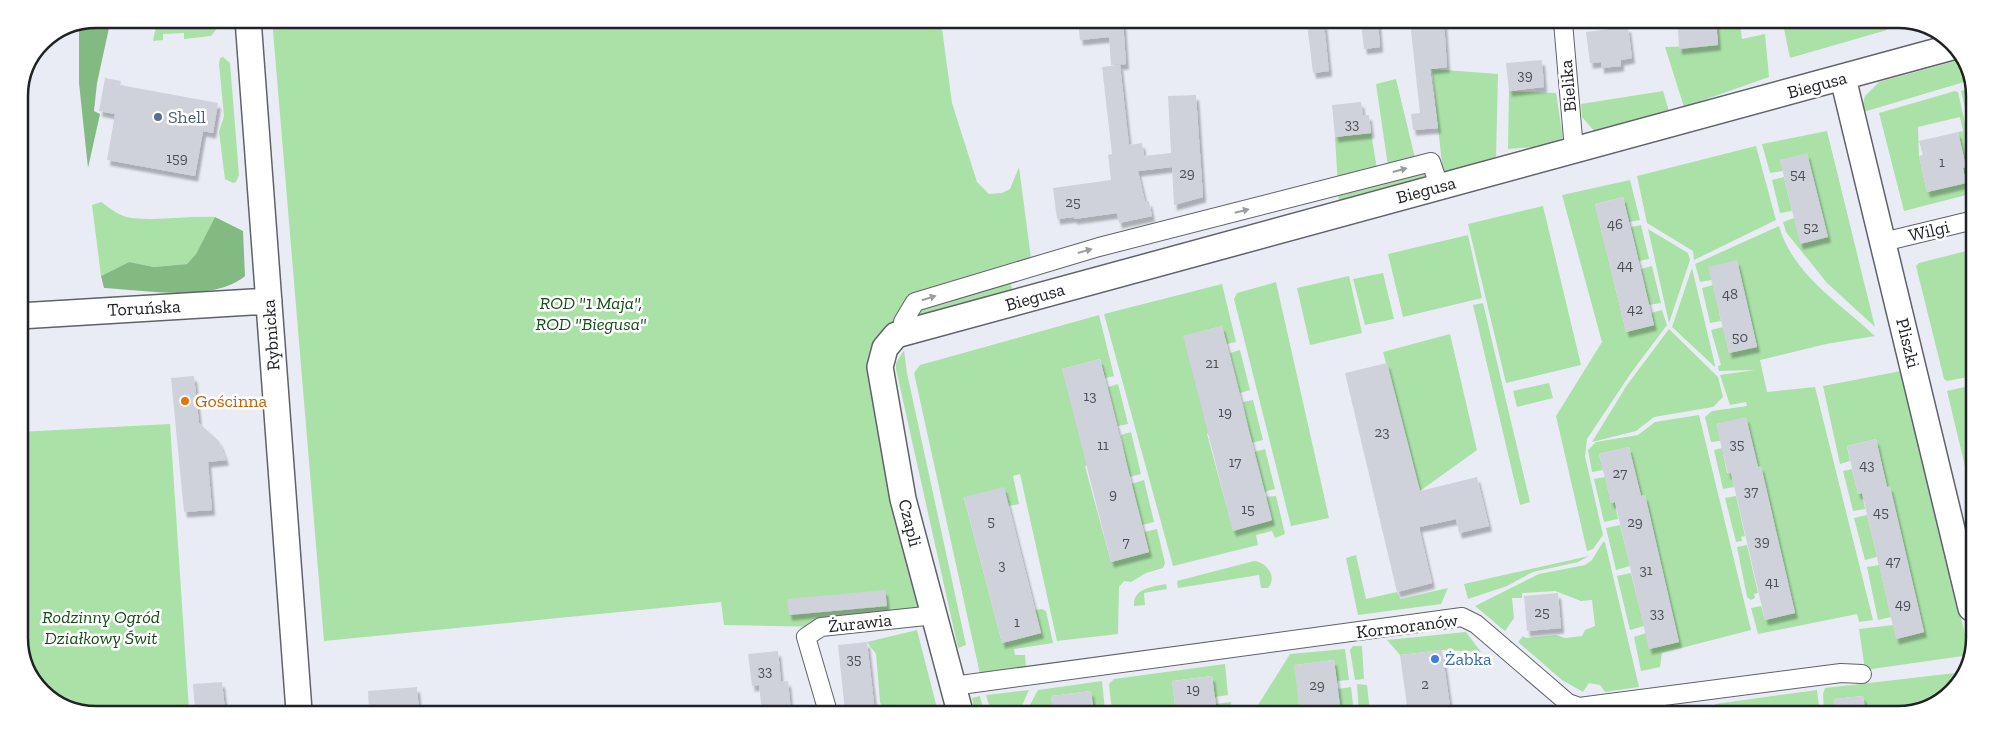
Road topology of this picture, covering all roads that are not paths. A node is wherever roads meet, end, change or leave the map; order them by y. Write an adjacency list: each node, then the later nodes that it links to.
1 (249, 28): 8 (street, Rybnicka)
2 (1564, 28): 5 (street, Bielika)
3 (1948, 48): 4 (street, Biegusa)
4 (1843, 78): 5 (street, Biegusa); 7 (street, Pliszki)
5 (1574, 150): 10 (street, Biegusa)
6 (1966, 222): 7 (street, Wilgi)
7 (1883, 242): 11 (street, Pliszki)
8 (268, 301): 9 (street, Toruńska); 15 (street, Rybnicka)
9 (28, 315)
10 (900, 334): 12 (street, Czapli)
11 (1966, 582)
12 (935, 615): 14 (street, Czapli); 16 (street, Żurawia)
13 (1862, 674): 19 (street, Kormoranów)
14 (953, 686): 17 (street, Czapli); 18 (street, Kormoranów)
15 (299, 706)
16 (826, 706)
17 (958, 706)
18 (1577, 706)
19 (1588, 706)

